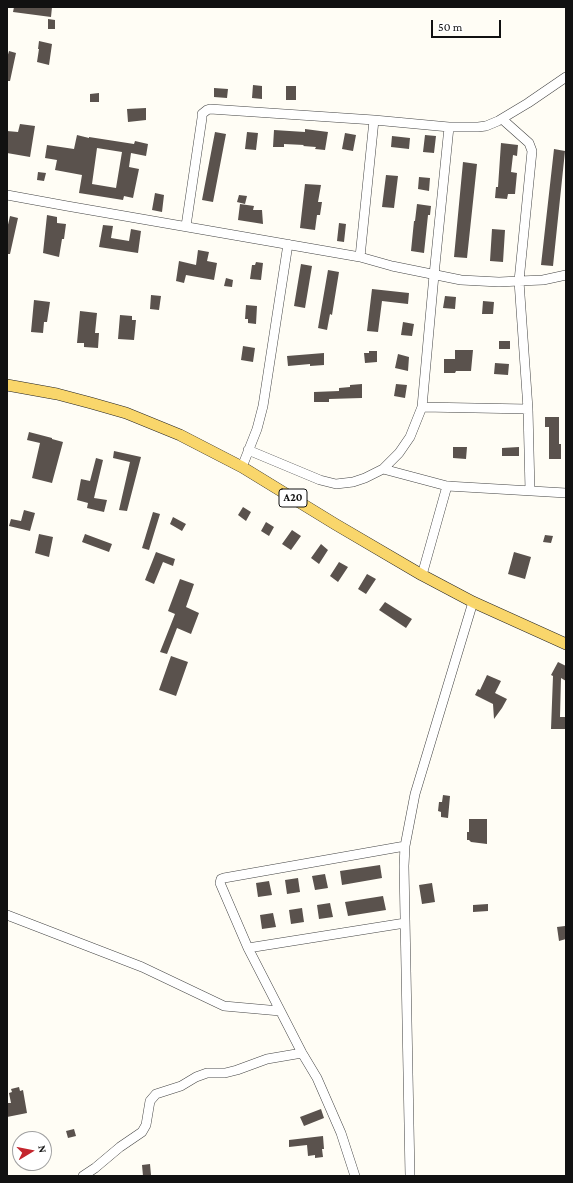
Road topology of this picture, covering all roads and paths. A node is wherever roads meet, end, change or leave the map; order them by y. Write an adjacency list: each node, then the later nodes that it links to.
1 (566, 77): 2 (street)
2 (502, 118): 4 (street); 11 (street)
3 (374, 120): 4 (street); 6 (street); 8 (street)
4 (449, 127): 9 (street)
5 (7, 195): 6 (street)
6 (186, 226): 7 (street)
7 (288, 244): 8 (street); 15 (street)
8 (360, 257): 9 (street)
9 (434, 275): 11 (street); 13 (street)
10 (566, 275): 11 (street)
11 (519, 281): 14 (street)
12 (7, 384): 16 (main road, A20)
13 (422, 407): 14 (street); 17 (street)
14 (528, 409): 19 (street)
15 (248, 450): 16 (street); 17 (street)
16 (242, 467): 21 (main road, A20)
17 (383, 469): 18 (street)
18 (447, 486): 19 (street); 21 (street)
19 (530, 491): 20 (street)
20 (566, 493)
21 (422, 575): 22 (main road, A20)
22 (473, 602): 23 (main road, A20); 24 (street)
23 (566, 644)
24 (405, 846): 26 (street); 27 (street)
25 (7, 915): 28 (street)
26 (405, 923): 27 (street); 32 (street)
27 (248, 948): 28 (street)
28 (280, 1011): 29 (street)
29 (302, 1053): 30 (street); 31 (street)
30 (83, 1176)
31 (355, 1176)
32 (410, 1176)

